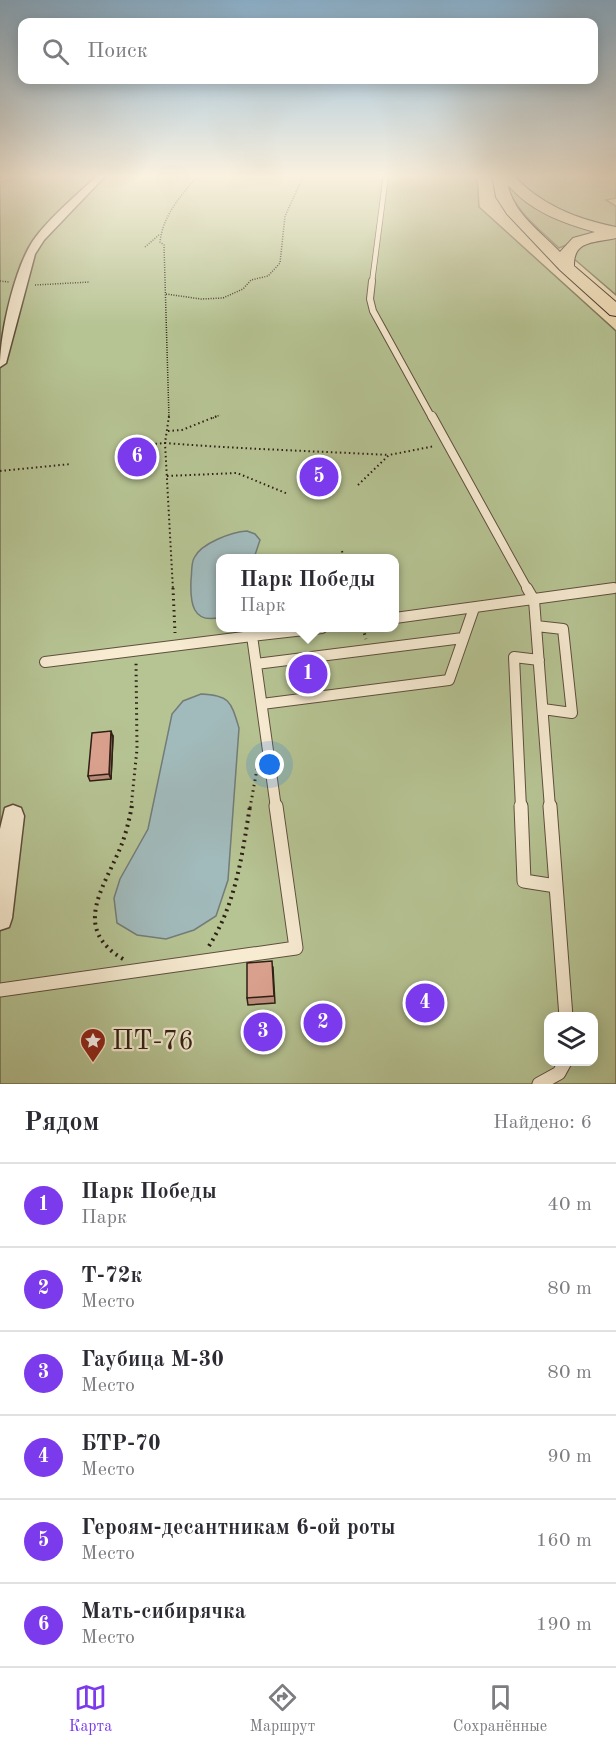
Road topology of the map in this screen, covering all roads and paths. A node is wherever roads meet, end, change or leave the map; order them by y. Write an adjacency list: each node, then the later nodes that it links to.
1 (52, 226): 13 (street)
2 (165, 226): 7 (path)
3 (284, 226): 14 (path)
4 (379, 226): 20 (lane)
5 (526, 226): 10 (main road)
6 (585, 226): 8 (main road)
7 (160, 234): 9 (path); 14 (path)
8 (616, 234): 10 (main road)
9 (145, 247)
10 (566, 267): 15 (main road)
11 (0, 281): 13 (path)
12 (90, 282): 13 (path)
13 (20, 285): 16 (street)
14 (166, 294): 18 (path)
15 (616, 311)
16 (0, 363)
17 (220, 415): 18 (path)
18 (168, 431): 19 (path)
19 (165, 443): 21 (path); 22 (path); 25 (path)
20 (449, 444): 22 (path); 31 (lane)
21 (142, 445)
22 (388, 455): 26 (path)
23 (71, 464): 24 (path)
24 (0, 471)
25 (166, 476): 27 (path); 38 (path)
26 (358, 485)
27 (288, 494)
28 (342, 550): 29 (path)
29 (343, 554)
30 (616, 588): 31 (lane)
31 (534, 600): 32 (lane); 34 (lane)
32 (474, 608): 33 (lane); 37 (lane)
33 (399, 617)
34 (536, 626): 40 (lane); 44 (lane)
35 (283, 632): 36 (lane)
36 (252, 636): 38 (lane); 42 (lane)
37 (463, 638): 42 (lane); 43 (lane)
38 (176, 645): 39 (lane)
39 (136, 650): 41 (lane); 50 (path)
40 (539, 660): 44 (lane); 47 (lane)
41 (45, 662)
42 (256, 664): 43 (lane)
43 (262, 704): 49 (lane)
44 (543, 709): 47 (lane)
45 (259, 762): 49 (path)
46 (13, 816): 48 (street)
47 (556, 886): 52 (lane)
48 (0, 918)
49 (189, 963): 50 (lane)
50 (144, 969): 51 (lane)
51 (0, 990)
52 (566, 1012)
53 (563, 1066): 54 (lane)
54 (539, 1084)

